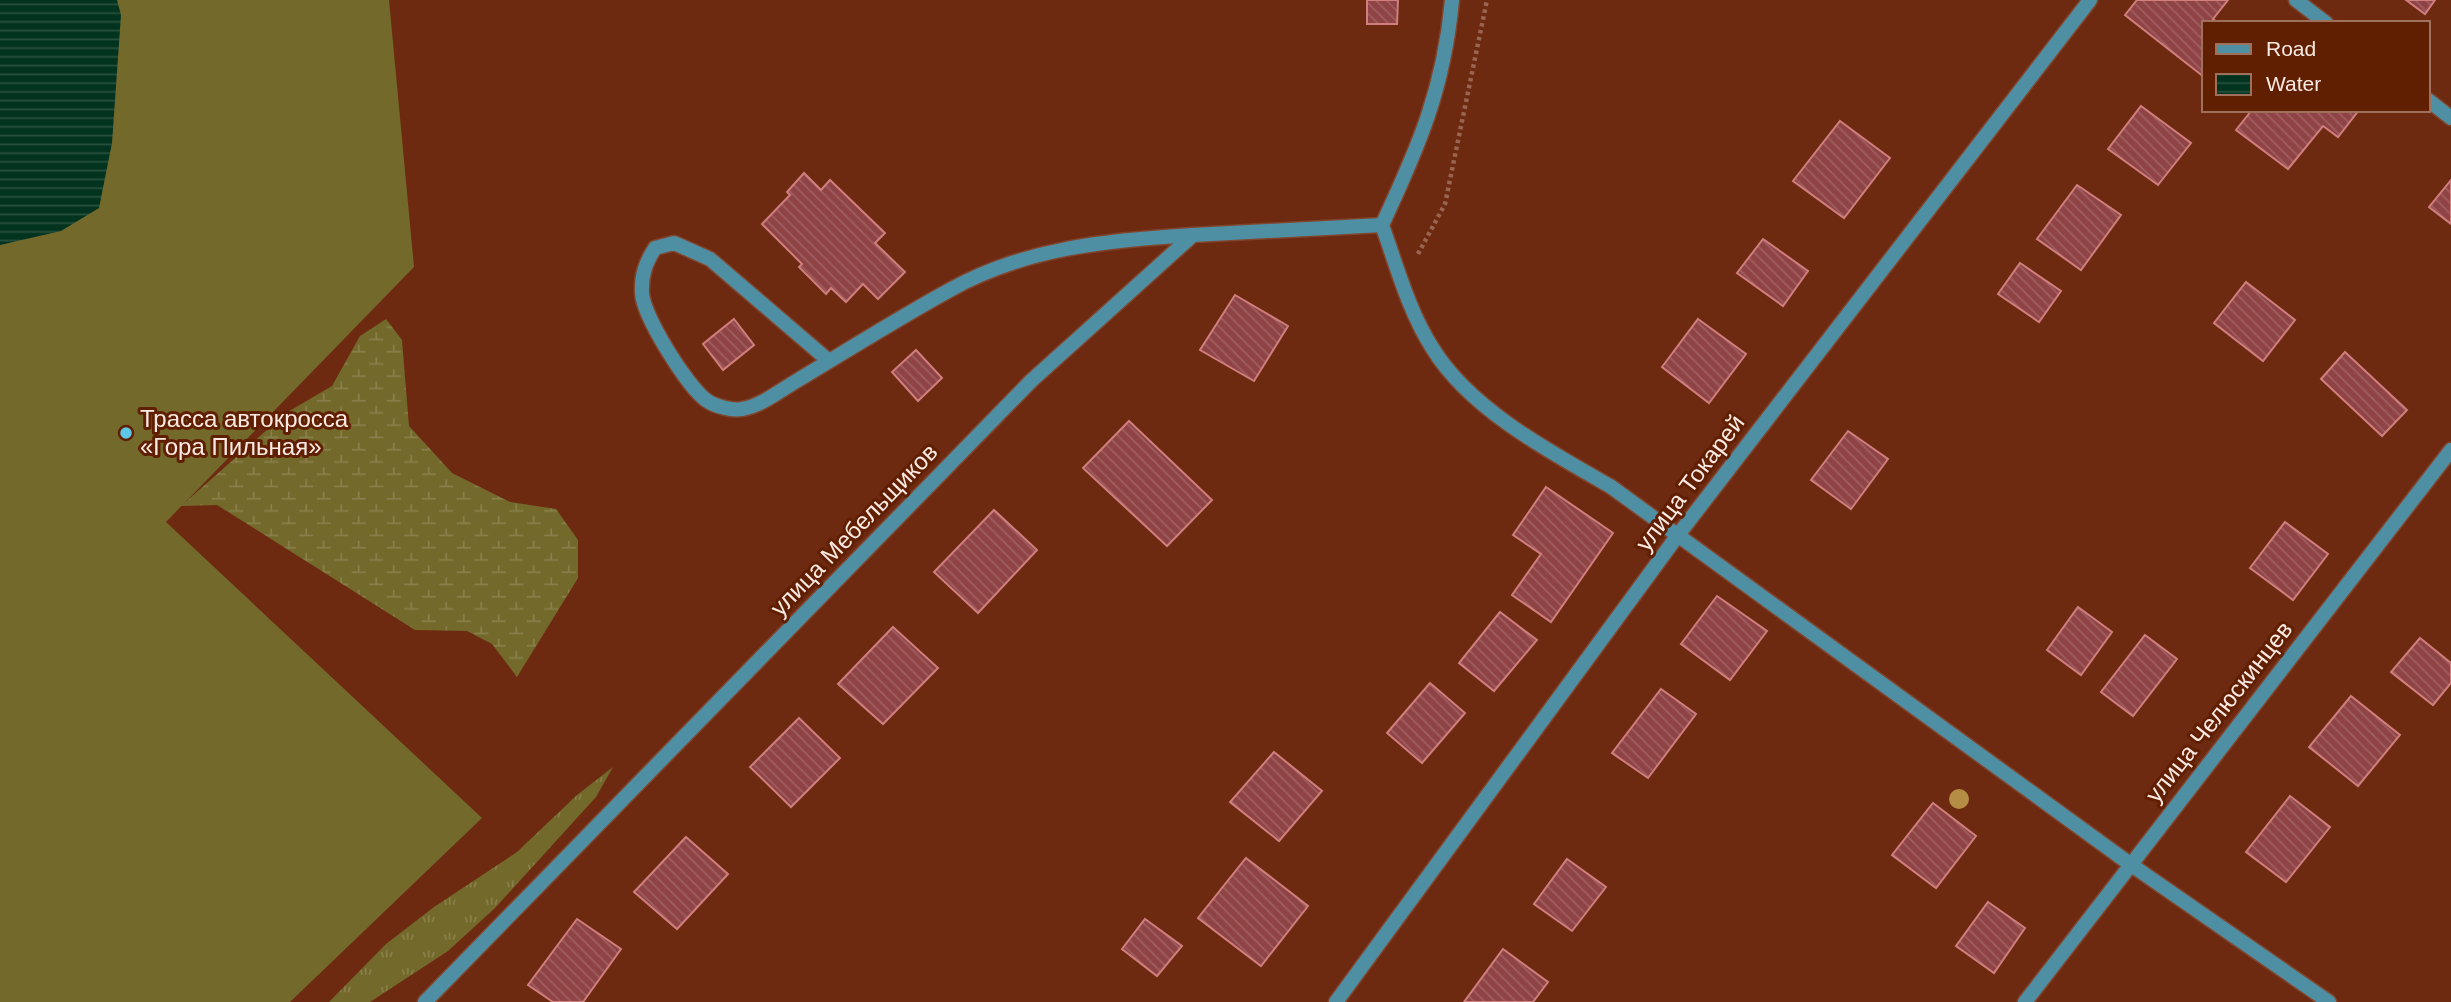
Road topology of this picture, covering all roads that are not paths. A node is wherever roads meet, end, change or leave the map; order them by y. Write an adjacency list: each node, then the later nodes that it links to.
1 (1452, 0): 7 (street)
2 (2090, 0): 11 (street, улица Токарей)
3 (2296, 0): 4 (street)
4 (2323, 21)
5 (2430, 102): 6 (street)
6 (2451, 118)
7 (1382, 225): 8 (street); 11 (street)
8 (1193, 234): 9 (street); 13 (street, улица Мебельщиков)
9 (829, 361): 9 (street)
10 (2451, 450): 12 (street, улица Челюскинцев)
11 (1678, 535): 12 (street); 14 (street, улица Токарей)
12 (2130, 863): 15 (street, улица Челюскинцев); 16 (street)
13 (425, 1002)
14 (1336, 1002)
15 (2025, 1002)
16 (2329, 1002)

